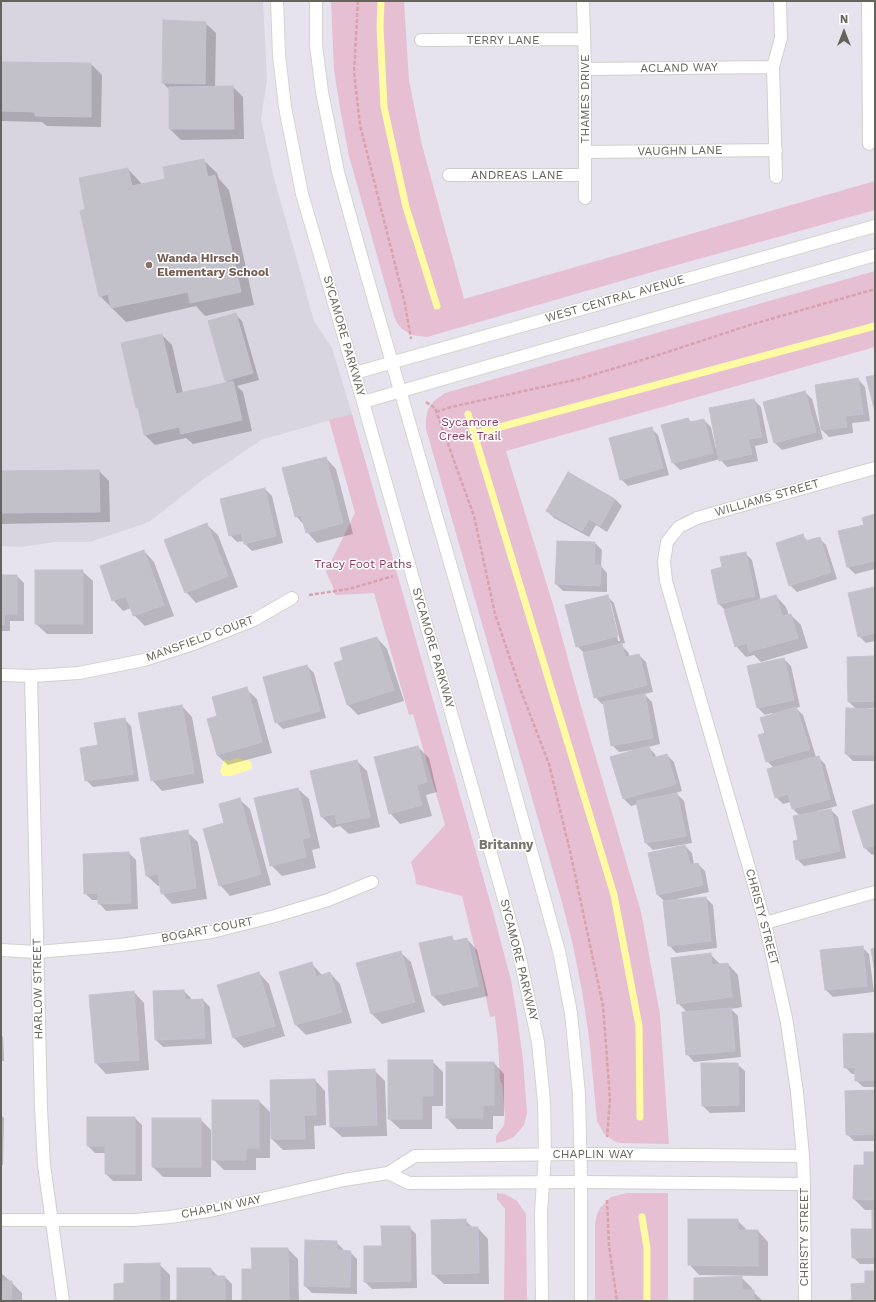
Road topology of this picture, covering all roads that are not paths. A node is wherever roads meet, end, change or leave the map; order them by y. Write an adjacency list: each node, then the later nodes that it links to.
1 (277, 1): 20 (street, SYCAMORE PARKWAY)
2 (316, 1): 19 (street)
3 (583, 1): 6 (street, THAMES DRIVE)
4 (780, 1): 8 (street)
5 (868, 1): 10 (street)
6 (584, 39): 7 (street, TERRY LANE); 9 (street, THAMES DRIVE)
7 (421, 40)
8 (773, 67): 9 (street, ACLAND WAY); 11 (street)
9 (585, 69): 12 (street, THAMES DRIVE)
10 (869, 144)
11 (776, 150): 12 (street, VAUGHN LANE); 15 (street)
12 (585, 152): 14 (street, THAMES DRIVE)
13 (449, 175): 14 (street, ANDREAS LANE)
14 (585, 175): 16 (street, THAMES DRIVE)
15 (776, 177)
16 (585, 198)
17 (875, 226): 19 (street, WEST CENTRAL AVENUE)
18 (875, 255): 21 (street)
19 (392, 362): 20 (street, WEST CENTRAL AVENUE); 21 (street)
20 (355, 373): 22 (street, SYCAMORE PARKWAY)
21 (400, 391): 22 (street); 34 (street)
22 (363, 402): 33 (street, SYCAMORE PARKWAY)
23 (875, 468): 24 (street, WILLIAMS STREET)
24 (667, 542): 30 (street, CHRISTY STREET)
25 (292, 598): 27 (street, MANSFIELD COURT)
26 (1, 675): 27 (street, MANSFIELD COURT)
27 (31, 676): 32 (street, HARLOW STREET)
28 (372, 882): 32 (street, BOGART COURT)
29 (875, 892): 30 (street)
30 (765, 923): 35 (street, CHRISTY STREET)
31 (1, 950): 32 (street, BOGART COURT)
32 (37, 952): 41 (street, HARLOW STREET)
33 (545, 1154): 34 (street, CHAPLIN WAY); 36 (street, CHAPLIN WAY); 38 (street, SYCAMORE PARKWAY)
34 (580, 1154): 35 (street, CHAPLIN WAY); 37 (street)
35 (803, 1156): 39 (street, CHRISTY STREET)
36 (388, 1174): 38 (street); 41 (street, CHAPLIN WAY)
37 (581, 1182): 38 (street); 39 (street); 44 (street)
38 (543, 1183): 43 (street, SYCAMORE PARKWAY)
39 (804, 1184): 45 (street, CHRISTY STREET)
40 (1, 1220): 41 (street, CHAPLIN WAY)
41 (51, 1220): 42 (street, HARLOW STREET)
42 (63, 1301)
43 (542, 1301)
44 (580, 1301)
45 (804, 1301)

